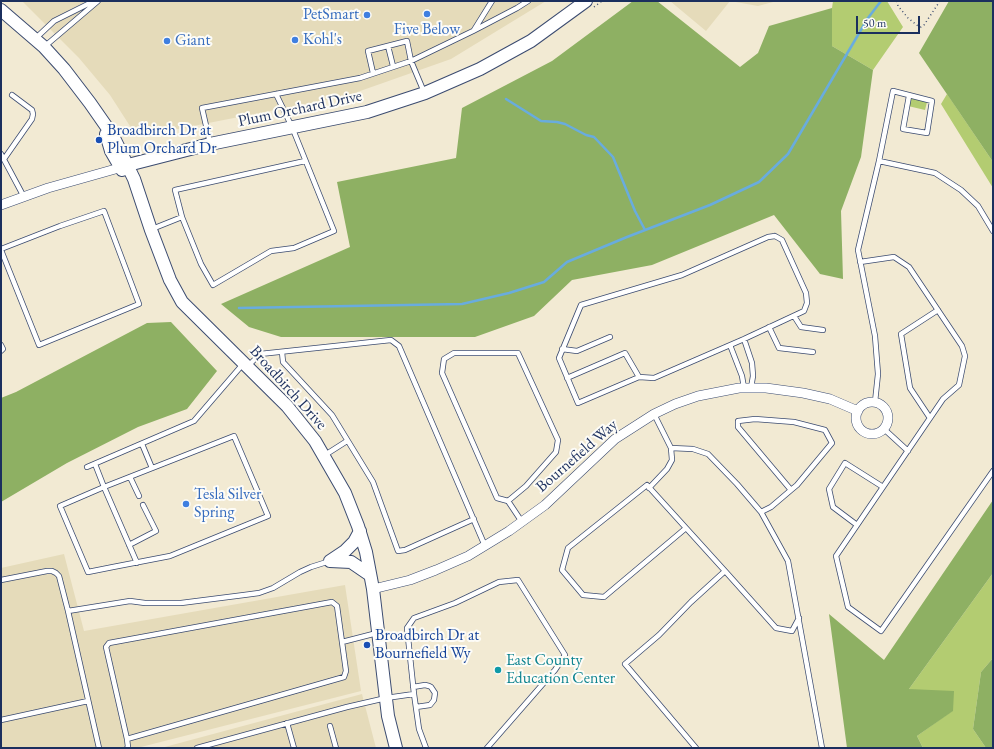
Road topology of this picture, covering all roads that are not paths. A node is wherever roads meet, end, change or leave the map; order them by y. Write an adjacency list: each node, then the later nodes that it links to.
1 (94, 1): 8 (lane)
2 (98, 1): 8 (lane)
3 (492, 1): 7 (lane)
4 (528, 1): 7 (lane)
5 (586, 1): 13 (street, Plum Orchard Drive)
6 (1, 10): 8 (street, Broadbirch Drive)
7 (473, 31): 10 (lane)
8 (39, 43): 23 (street, Broadbirch Drive)
9 (388, 46): 10 (lane); 11 (lane); 12 (lane)
10 (412, 61): 11 (lane); 13 (lane)
11 (393, 66): 12 (lane)
12 (373, 73): 14 (lane)
13 (425, 93): 17 (street, Plum Orchard Drive)
14 (276, 94): 17 (lane); 18 (lane)
15 (12, 95): 20 (lane)
16 (909, 96): 16 (lane); 22 (lane)
17 (292, 127): 18 (street, Plum Orchard Drive); 21 (lane)
18 (210, 144): 23 (street, Plum Orchard Drive)
19 (1, 154): 20 (lane)
20 (4, 159): 24 (lane)
21 (305, 161): 26 (lane); 26 (lane)
22 (879, 161): 28 (lane); 30 (lane)
23 (124, 166): 24 (street, Plum Orchard Drive); 27 (street, Broadbirch Drive)
24 (24, 197): 25 (street, Plum Orchard Drive)
25 (1, 204)
26 (182, 217): 27 (lane)
27 (150, 230): 43 (street, Broadbirch Drive)
28 (993, 231)
29 (1, 250): 29 (lane)
30 (860, 262): 31 (lane); 47 (lane)
31 (938, 310): 50 (lane); 50 (lane)
32 (794, 316): 33 (lane); 34 (lane); 39 (lane)
33 (769, 327): 36 (lane); 42 (lane)
34 (823, 330)
35 (610, 337): 39 (lane)
36 (744, 339): 38 (lane); 46 (lane)
37 (1, 345): 40 (lane)
38 (730, 345): 44 (lane); 46 (lane)
39 (562, 349): 45 (lane)
40 (1, 351)
41 (282, 352): 43 (lane); 52 (lane); 70 (lane)
42 (813, 352)
43 (245, 365): 53 (lane); 56 (street, Broadbirch Drive)
44 (639, 377): 45 (lane); 45 (lane)
45 (567, 378)
46 (747, 388): 48 (street, Bournefield Way); 49 (street, Bournefield Way)
47 (875, 402): 48 (street); 51 (street)
48 (858, 411): 51 (street)
49 (654, 414): 54 (lane); 71 (street, Bournefield Way)
50 (930, 418): 55 (lane)
51 (884, 430): 55 (lane)
52 (347, 441): 56 (lane); 70 (lane)
53 (142, 444): 57 (lane); 59 (lane)
54 (671, 448): 64 (lane); 69 (lane)
55 (908, 451): 63 (lane)
56 (324, 456): 74 (street, Broadbirch Drive)
57 (95, 464): 58 (lane); 62 (lane)
58 (87, 467)
59 (152, 468): 61 (lane); 78 (lane)
60 (993, 471): 72 (lane)
61 (130, 476): 62 (lane); 66 (lane)
62 (104, 486): 75 (lane); 78 (lane)
63 (883, 487): 72 (lane); 72 (lane)
64 (649, 488): 73 (lane); 73 (lane)
65 (791, 490): 65 (lane); 69 (lane)
66 (139, 496)
67 (508, 501): 67 (lane); 71 (lane)
68 (143, 505): 75 (lane)
69 (761, 512): 84 (lane)
70 (474, 519): 76 (lane)
71 (522, 522): 76 (street, Bournefield Way)
72 (857, 525)
73 (686, 528): 79 (lane)
74 (360, 531): 77 (street); 80 (street, Broadbirch Drive)
75 (129, 545): 78 (lane)
76 (485, 546): 82 (street, Bournefield Way)
77 (330, 561): 80 (street); 83 (lane)
78 (137, 562)
79 (725, 571): 84 (lane); 104 (lane)
80 (370, 575): 82 (street, Broadbirch Drive)
81 (1, 580): 83 (lane)
82 (373, 589): 85 (street, Broadbirch Drive)
83 (68, 611): 90 (lane)
84 (799, 618): 105 (lane)
85 (378, 632): 86 (lane); 89 (street, Broadbirch Drive)
86 (342, 642): 95 (lane); 95 (lane)
87 (413, 687): 88 (lane); 91 (lane); 103 (lane)
88 (414, 694): 89 (lane); 91 (lane)
89 (386, 698): 93 (lane); 101 (street, Broadbirch Drive)
90 (88, 701): 92 (lane); 96 (lane)
91 (416, 707): 102 (lane)
92 (1, 720)
93 (287, 723): 98 (lane); 99 (lane)
94 (330, 726): 100 (lane)
95 (127, 739): 97 (lane)
96 (99, 748)
97 (127, 748)
98 (197, 748)
99 (294, 748)
100 (336, 748)
101 (396, 748)
102 (426, 748)
103 (487, 748)
104 (696, 748)
105 (822, 748)

